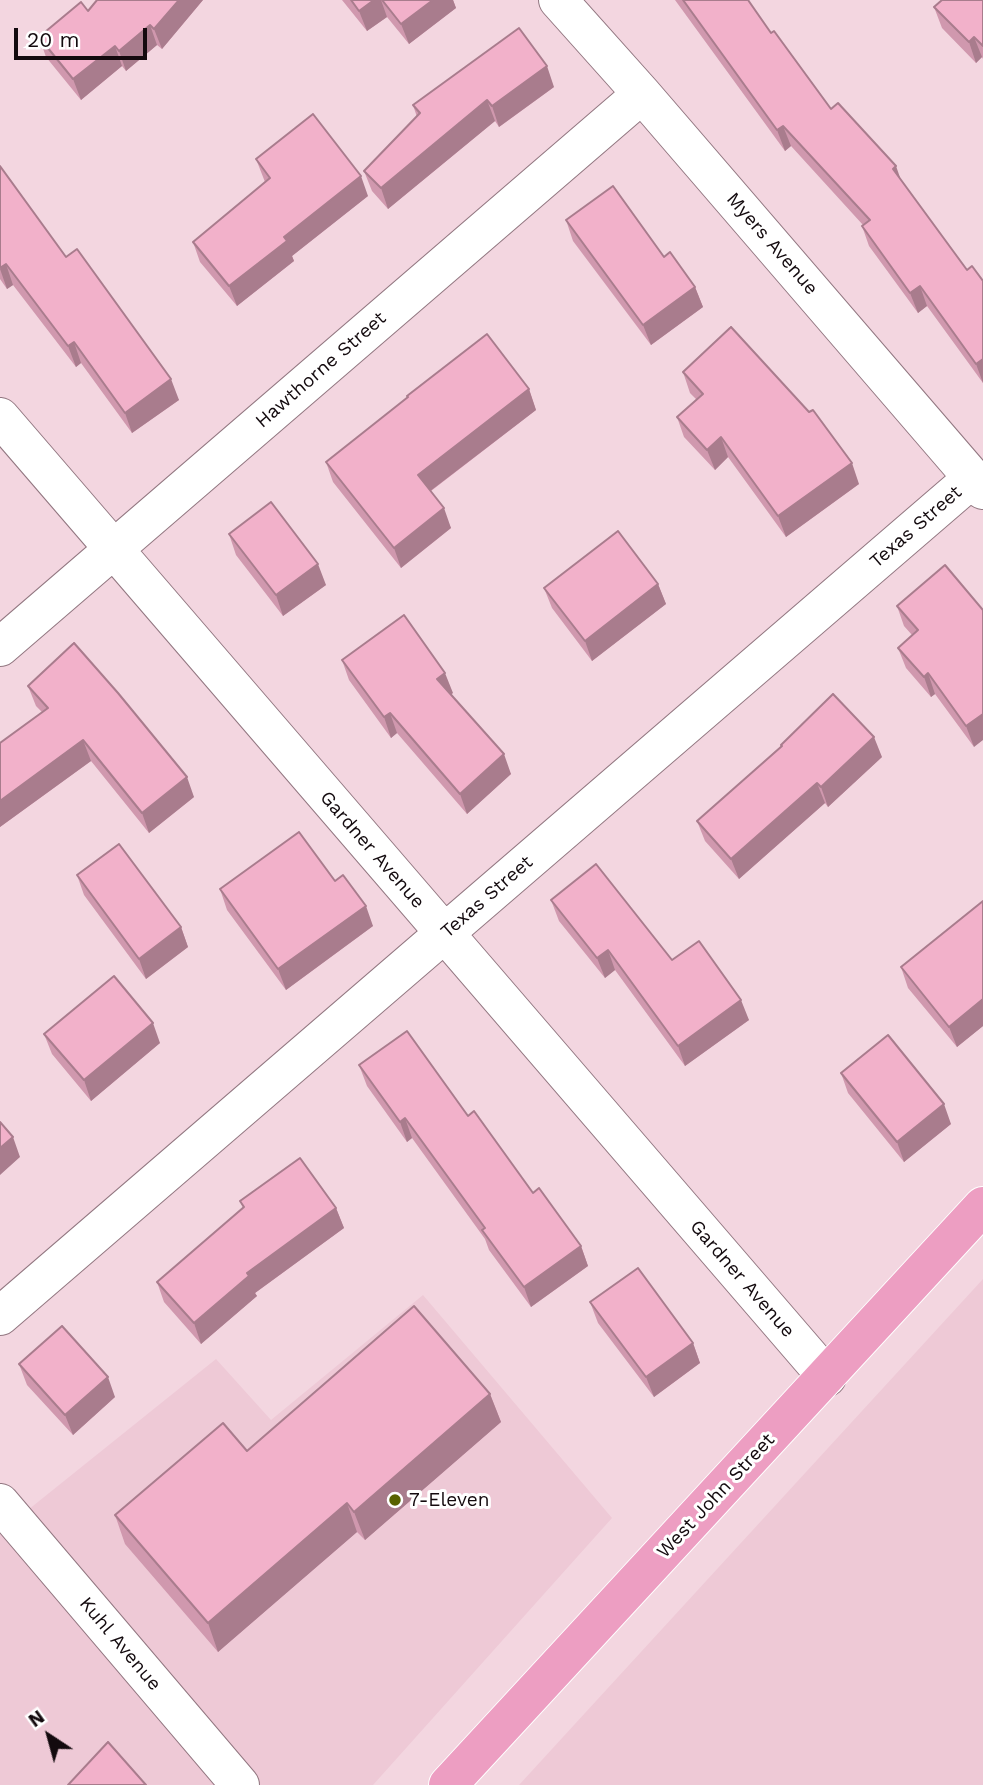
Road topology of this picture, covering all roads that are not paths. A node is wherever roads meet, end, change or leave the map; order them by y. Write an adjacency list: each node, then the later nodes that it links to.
1 (558, 0): 2 (street, Myers Avenue)
2 (642, 94): 4 (street, Myers Avenue); 5 (street, Hawthorne Street)
3 (0, 417): 5 (street, Gardner Avenue)
4 (978, 484): 7 (street, Texas Street)
5 (113, 549): 6 (street, Hawthorne Street); 7 (street, Gardner Avenue)
6 (0, 647)
7 (444, 933): 9 (street, Texas Street); 10 (street, Gardner Avenue)
8 (983, 1206): 10 (main road, West John Street)
9 (0, 1316)
10 (827, 1377): 13 (main road, West John Street)
11 (0, 1503): 12 (street, Kuhl Avenue)
12 (240, 1785)
13 (449, 1785)

